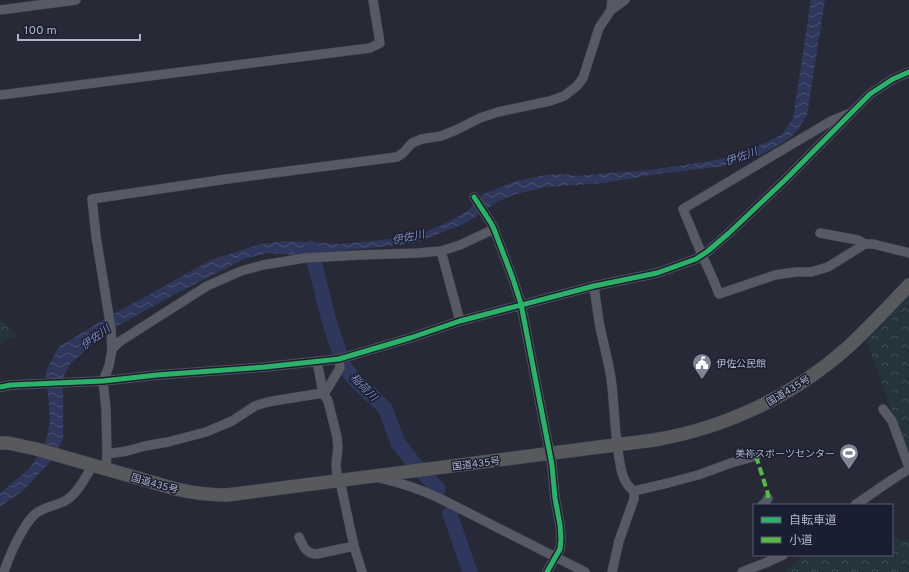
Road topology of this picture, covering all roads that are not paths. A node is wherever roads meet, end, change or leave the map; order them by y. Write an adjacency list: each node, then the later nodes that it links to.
1 (76, 0): 5 (street)
2 (373, 0): 8 (street)
3 (612, 0): 6 (street)
4 (625, 0): 6 (street)
5 (0, 10)
6 (611, 10): 21 (street)
7 (909, 72): 9 (street)
8 (0, 95)
9 (852, 112): 16 (street); 16 (street)
10 (474, 197): 11 (street)
11 (492, 226): 14 (street); 19 (street)
12 (820, 232): 13 (street)
13 (865, 244): 15 (street); 16 (street)
14 (441, 250): 20 (street); 21 (street)
15 (909, 253)
16 (702, 255): 18 (street)
17 (909, 285): 29 (highway, 国道435号)
18 (594, 286): 19 (street); 29 (street)
19 (521, 304): 20 (street); 30 (street)
20 (460, 321): 22 (street)
21 (112, 345): 24 (street)
22 (339, 359): 23 (street); 26 (street)
23 (317, 361): 24 (street); 26 (street)
24 (104, 381): 25 (street); 31 (street)
25 (0, 387)
26 (323, 393): 31 (street); 37 (street)
27 (883, 409): 35 (street)
28 (0, 442): 33 (highway, 国道435号)
29 (617, 444): 30 (highway, 国道435号); 38 (street)
30 (550, 453): 36 (highway, 国道435号); 42 (street)
31 (107, 454): 34 (street)
32 (756, 456): 38 (street)
33 (93, 465): 34 (highway, 国道435号); 44 (street)
34 (106, 468): 37 (highway, 国道435号)
35 (909, 468): 39 (street)
36 (374, 476): 37 (highway, 国道435号); 42 (street)
37 (340, 481): 41 (street)
38 (634, 491): 50 (street)
39 (856, 504)
40 (300, 537): 41 (street)
41 (354, 546): 47 (street)
42 (556, 557): 48 (street); 49 (street)
43 (769, 558): 51 (street)
44 (8, 560): 45 (street); 46 (street)
45 (0, 570)
46 (4, 572)
47 (362, 572)
48 (547, 572)
49 (585, 572)
50 (612, 572)
51 (742, 572)

